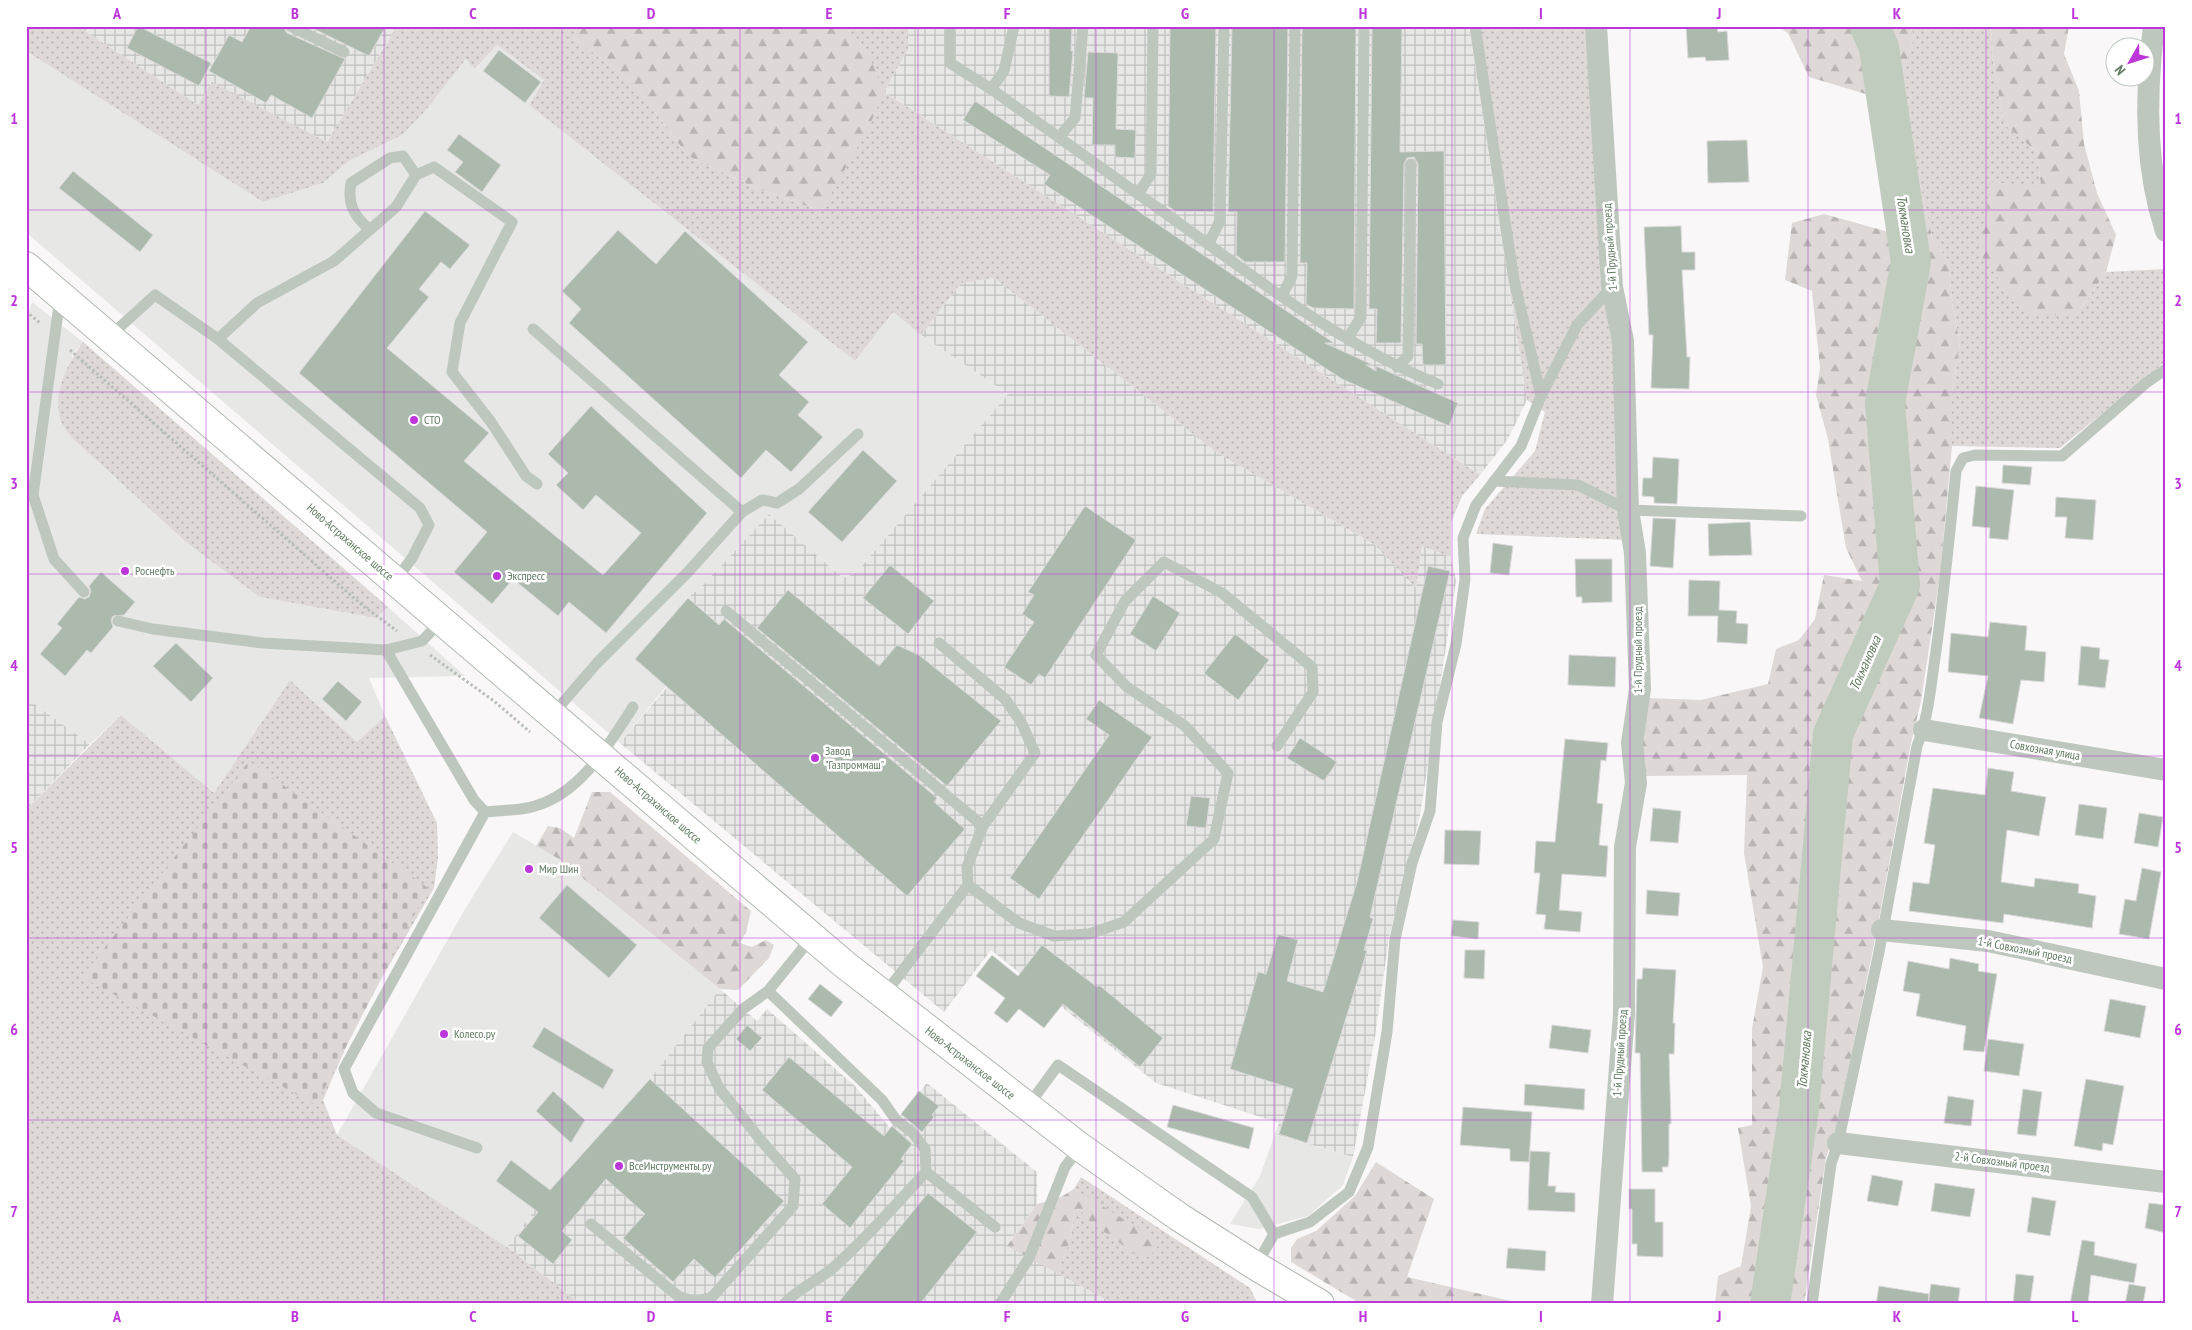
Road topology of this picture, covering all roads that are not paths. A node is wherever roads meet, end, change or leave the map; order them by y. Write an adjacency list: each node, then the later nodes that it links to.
1 (290, 26): 12 (lane)
2 (950, 26): 13 (lane)
3 (1014, 26): 13 (lane)
4 (1083, 26): 14 (lane)
5 (1153, 26): 17 (lane)
6 (1224, 26): 20 (lane)
7 (1295, 26): 24 (lane)
8 (1364, 26): 27 (lane)
9 (1475, 26): 32 (lane)
10 (1596, 26): 22 (street, 1-й Прудный проезд)
11 (2154, 26): 19 (street)
12 (344, 52)
13 (991, 89): 14 (lane)
14 (1059, 138): 17 (lane)
15 (1411, 164): 29 (lane)
16 (416, 175): 18 (lane); 18 (lane); 35 (lane)
17 (1138, 194): 20 (lane)
18 (370, 230): 28 (lane)
19 (2166, 231)
20 (1209, 243): 24 (lane)
21 (26, 266): 23 (main road, Ново-Астраханское шоссе)
22 (1612, 287): 32 (lane); 36 (street, 1-й Прудный проезд)
23 (61, 296): 26 (main road, Ново-Астраханское шоссе); 40 (lane)
24 (1282, 296): 27 (lane)
25 (533, 329): 37 (lane)
26 (110, 336): 28 (lane); 39 (main road, Ново-Астраханское шоссе)
27 (1348, 338): 29 (lane)
28 (218, 339): 39 (lane)
29 (1397, 367): 31 (lane)
30 (2166, 369): 48 (lane)
31 (1438, 384)
32 (1541, 396): 34 (lane)
33 (858, 434): 37 (lane)
34 (1494, 481): 36 (lane); 68 (lane)
35 (537, 484)
36 (1628, 510): 38 (lane); 73 (street, 1-й Прудный проезд)
37 (742, 512): 47 (lane)
38 (1801, 516)
39 (396, 580): 42 (main road, Ново-Астраханское шоссе)
40 (84, 592)
41 (726, 611): 53 (lane)
42 (443, 620): 45 (lane); 47 (main road, Ново-Астраханское шоссе)
43 (118, 621): 45 (lane)
44 (939, 643): 53 (lane)
45 (386, 650): 52 (lane)
46 (633, 707): 50 (lane)
47 (552, 714): 50 (main road, Ново-Астраханское шоссе)
48 (1924, 730): 51 (street, Совхозная улица); 55 (lane)
49 (1277, 746): 54 (lane)
50 (601, 756): 52 (lane); 56 (main road, Ново-Астраханское шоссе)
51 (2166, 770)
52 (485, 812): 63 (lane)
53 (983, 826): 54 (lane)
54 (968, 885): 59 (lane)
55 (1882, 930): 57 (street, 1-й Совхозный проезд); 61 (lane)
56 (812, 937): 58 (lane); 59 (main road, Ново-Астраханское шоссе)
57 (2166, 979)
58 (768, 991): 64 (lane); 66 (lane)
59 (884, 995): 60 (main road, Ново-Астраханское шоссе)
60 (1027, 1108): 62 (main road, Ново-Астраханское шоссе); 68 (lane)
61 (1838, 1143): 65 (street, 2-й Совхозный проезд); 74 (lane)
62 (1080, 1147): 69 (main road, Ново-Астраханское шоссе); 71 (lane)
63 (477, 1148)
64 (926, 1172): 67 (lane); 70 (lane)
65 (2166, 1182)
66 (591, 1224)
67 (995, 1227)
68 (1274, 1234): 69 (lane)
69 (1256, 1266): 72 (main road, Ново-Астраханское шоссе)
70 (784, 1304)
71 (1000, 1304)
72 (1320, 1304)
73 (1602, 1304)
74 (1812, 1304)

